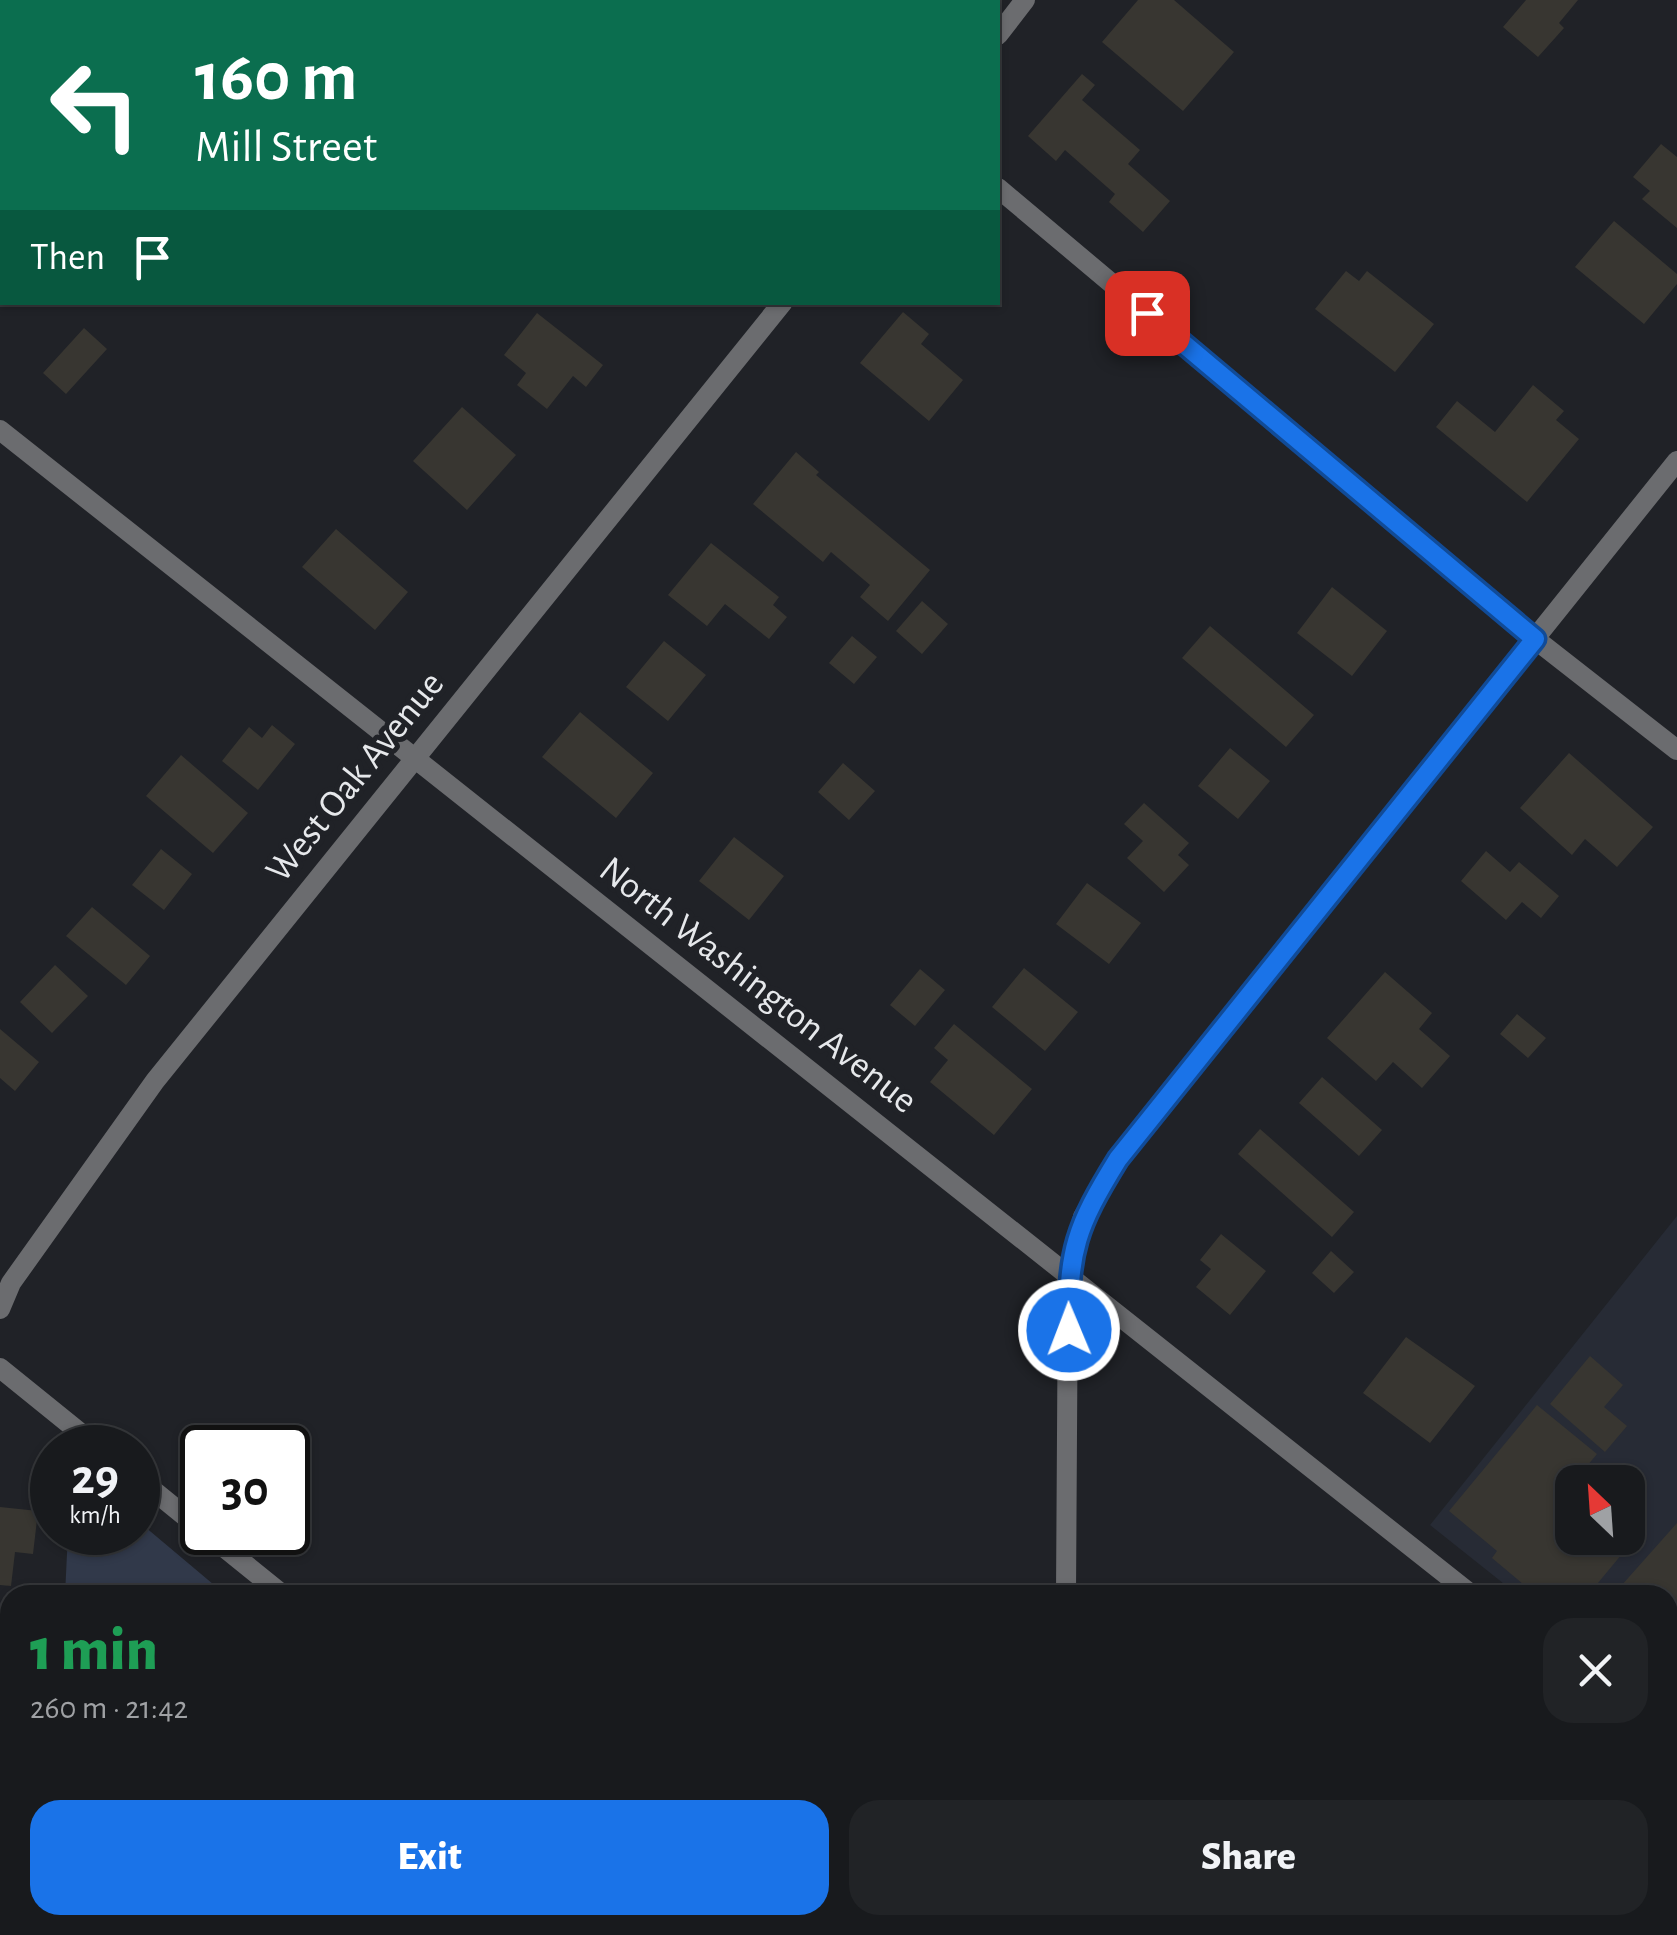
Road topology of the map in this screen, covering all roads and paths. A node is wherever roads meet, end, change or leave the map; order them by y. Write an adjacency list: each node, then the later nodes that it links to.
1 (1025, 0): 2 (street)
2 (1000, 32)
3 (1000, 190): 7 (street)
4 (781, 305): 9 (street, West Oak Avenue)
5 (0, 430): 9 (street, North Washington Avenue)
6 (1677, 461): 7 (street)
7 (1535, 639): 8 (street); 10 (street)
8 (1677, 750)
9 (414, 756): 10 (street, North Washington Avenue); 11 (street, West Oak Avenue)
10 (1068, 1274): 18 (street); 19 (street, North Washington Avenue)
11 (0, 1309)
12 (0, 1368): 13 (street)
13 (71, 1425)
14 (160, 1496): 15 (street)
15 (180, 1512)
16 (233, 1555): 17 (street)
17 (270, 1585)
18 (1066, 1585)
19 (1459, 1585)

